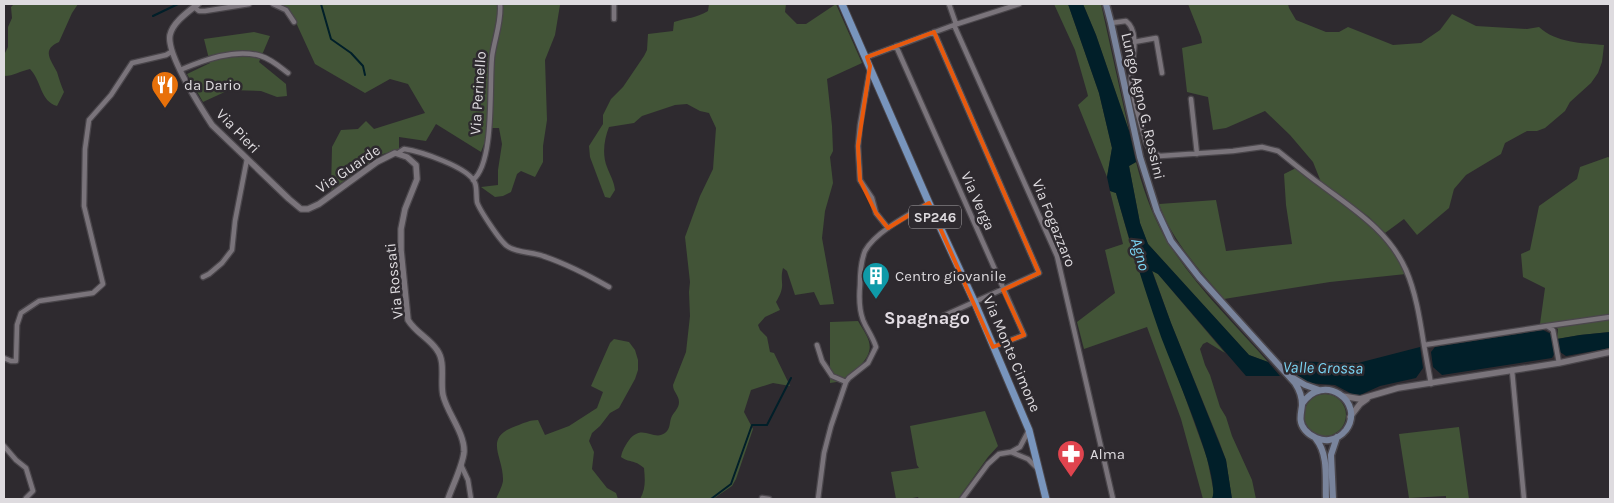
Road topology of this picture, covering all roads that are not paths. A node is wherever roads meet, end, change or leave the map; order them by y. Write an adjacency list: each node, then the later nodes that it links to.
1 (249, 4): 9 (street, Via Pieri)
2 (273, 4): 11 (street)
3 (500, 4): 27 (street, Via Perinello)
4 (614, 4): 10 (street)
5 (842, 4): 18 (main road, Via Monte Cimone / SP246)
6 (950, 4): 13 (street, Via Fogazzaro)
7 (1019, 4): 13 (street)
8 (1106, 4): 12 (main road, Lungo Agno G. Rossini)
9 (196, 5): 17 (street, Via Pieri)
10 (614, 19)
11 (294, 22)
12 (1111, 22): 15 (street); 45 (main road, Lungo Agno G. Rossini)
13 (955, 24): 14 (street); 71 (street, Via Fogazzaro)
14 (934, 32): 16 (street); 33 (street)
15 (1134, 42): 22 (street); 25 (street)
16 (896, 46): 18 (street); 33 (street, Via Verga)
17 (172, 52): 20 (street, Via Pieri); 42 (street)
18 (866, 57): 19 (main road, Via Monte Cimone / SP246)
19 (870, 66): 29 (main road, Via Monte Cimone / SP246); 30 (street)
20 (180, 70): 21 (street); 26 (street, Via Pieri)
21 (288, 73)
22 (1162, 74)
23 (1191, 99): 25 (street)
24 (397, 153): 27 (street); 28 (street, Via Guarde); 61 (street, Via Rossati)
25 (1197, 154): 38 (street)
26 (248, 159): 28 (street, Via Pieri); 31 (street)
27 (473, 180): 32 (street)
28 (289, 200)
29 (929, 203): 30 (street); 34 (main road, Via Monte Cimone / SP246)
30 (888, 228): 46 (street)
31 (203, 277)
32 (609, 287)
33 (1003, 290): 34 (street); 40 (street, Via Verga)
34 (976, 303): 35 (street); 40 (main road, Via Monte Cimone / SP246)
35 (943, 316)
36 (1610, 317): 37 (street)
37 (1547, 326): 38 (street); 43 (street)
38 (1424, 344): 47 (street)
39 (817, 345): 46 (street)
40 (993, 347): 53 (main road, Via Monte Cimone / SP246)
41 (1610, 352): 43 (street)
42 (4, 358)
43 (1559, 362): 44 (street)
44 (1512, 370): 47 (street); 74 (street)
45 (1290, 375): 48 (main road); 51 (main road)
46 (846, 382): 68 (street)
47 (1431, 384): 50 (street)
48 (1319, 390): 49 (main road); 51 (main road)
49 (1342, 396): 50 (street); 52 (main road)
50 (1369, 398): 52 (street)
51 (1302, 404): 55 (main road)
52 (1350, 418): 54 (main road)
53 (1029, 430): 57 (street); 58 (main road, Via Monte Cimone / SP246)
54 (1337, 437): 55 (main road); 73 (main road)
55 (1315, 438): 72 (main road)
56 (4, 446): 63 (street)
57 (1020, 447): 58 (street); 59 (street)
58 (1034, 449): 60 (street); 62 (main road, Via Monte Cimone / SP246)
59 (1011, 452): 60 (street); 69 (street)
60 (1024, 458): 62 (street)
61 (460, 464): 65 (street); 66 (street)
62 (1040, 472): 70 (main road, Via Monte Cimone / SP246)
63 (26, 498)
64 (762, 498): 67 (street)
65 (448, 499)
66 (471, 499)
67 (769, 499)
68 (818, 499)
69 (962, 499)
70 (1046, 499)
71 (1113, 499)
72 (1326, 499)
73 (1333, 499)
74 (1524, 499)

